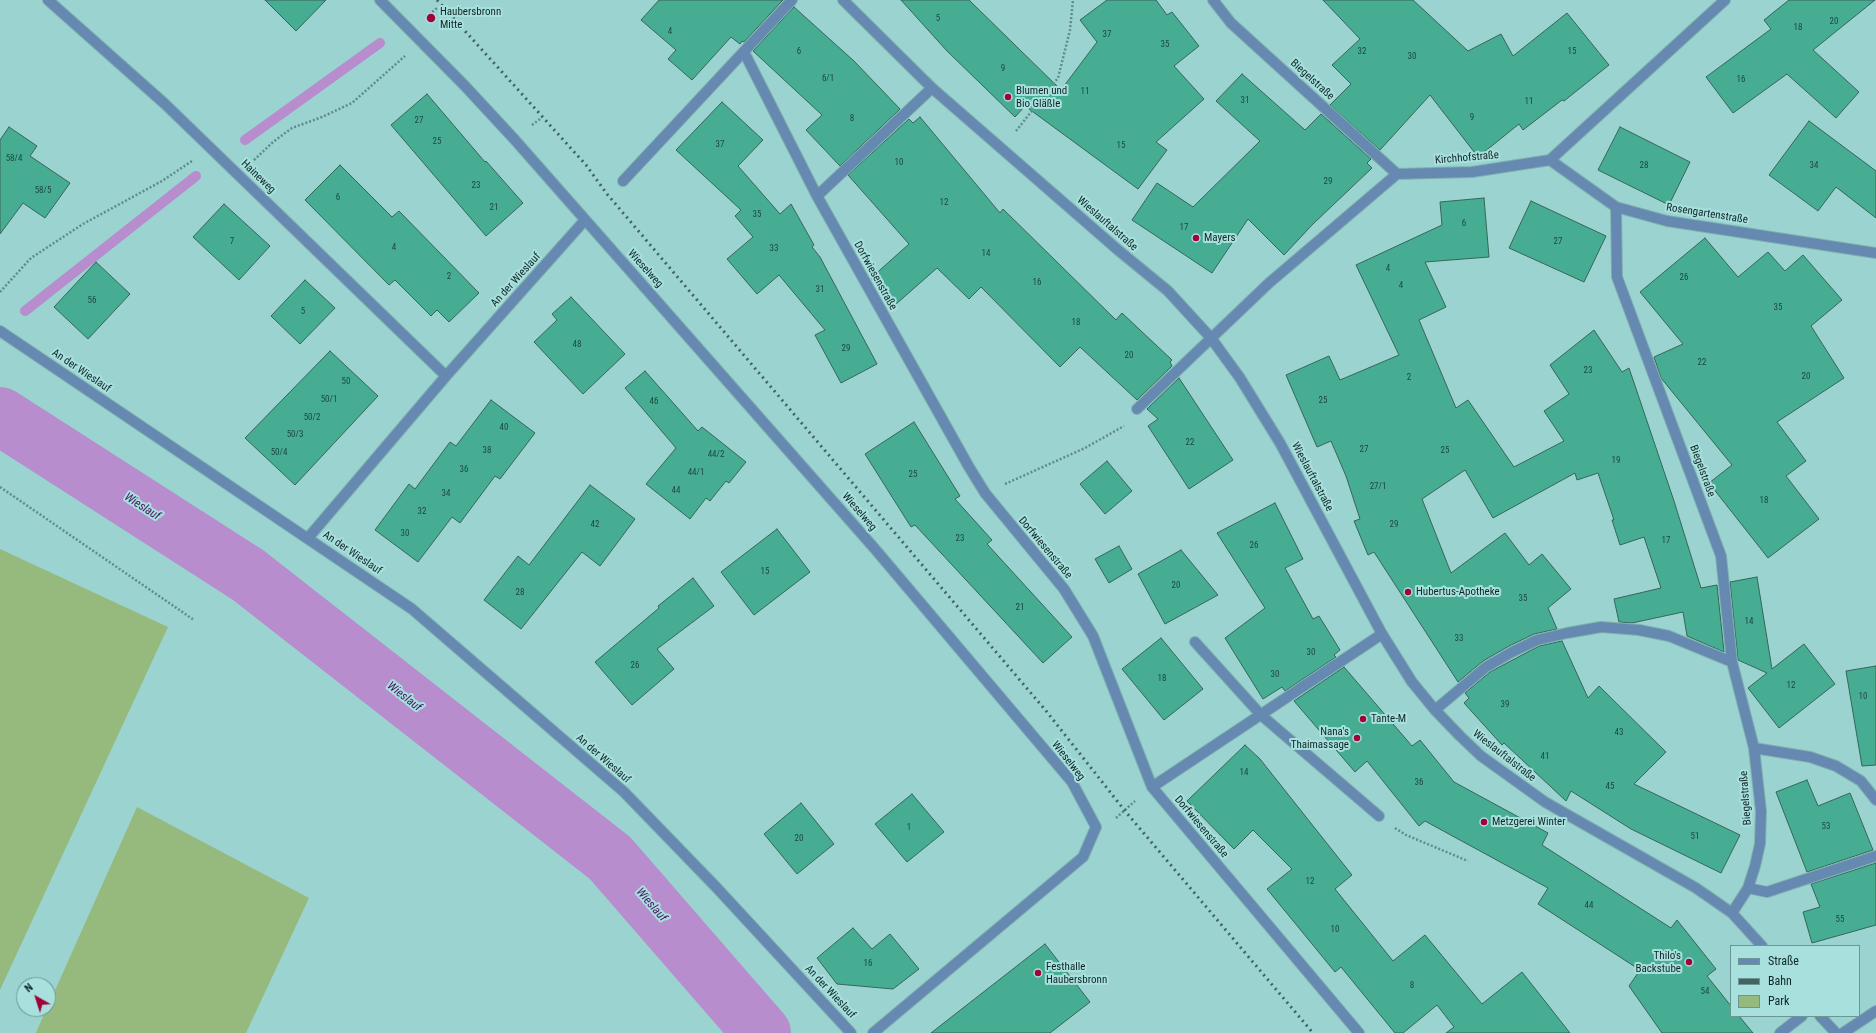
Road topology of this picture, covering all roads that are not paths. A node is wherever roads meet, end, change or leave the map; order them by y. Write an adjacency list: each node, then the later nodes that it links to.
1 (48, 0): 18 (street, Haineweg)
2 (380, 0): 14 (street, Wieselweg)
3 (792, 0): 7 (street)
4 (843, 0): 8 (street, Wieslauftalstraße)
5 (1213, 0): 10 (street, Biegelstraße)
6 (1725, 0): 9 (street)
7 (744, 52): 11 (street); 12 (street, Dorfwiesenstraße)
8 (932, 88): 12 (street); 17 (street, Wieslauftalstraße)
9 (1550, 160): 10 (street, Kirchhofstraße); 13 (street, Rosengartenstraße)
10 (1398, 174): 17 (street)
11 (623, 181)
12 (816, 196): 27 (street, Dorfwiesenstraße)
13 (1616, 207): 15 (street, Rosengartenstraße); 23 (street, Biegelstraße)
14 (585, 220): 18 (street, An der Wieslauf); 38 (street, Wieselweg)
15 (1876, 253)
16 (0, 331): 20 (street, An der Wieslauf)
17 (1211, 338): 19 (street); 21 (street, Wieslauftalstraße)
18 (446, 376): 20 (street, An der Wieslauf)
19 (1137, 409)
20 (308, 538): 37 (street, An der Wieslauf)
21 (1382, 634): 24 (street, Wieslauftalstraße); 25 (street)
22 (1195, 642): 25 (street)
23 (1732, 662): 24 (street); 26 (street, Biegelstraße)
24 (1435, 710): 32 (street, Wieslauftalstraße)
25 (1261, 715): 27 (street); 29 (street)
26 (1754, 748): 28 (street); 31 (street, Biegelstraße)
27 (1152, 787): 39 (street, Dorfwiesenstraße)
28 (1876, 800)
29 (1379, 816)
30 (1876, 856): 31 (street)
31 (1748, 888): 32 (street, Biegelstraße)
32 (1732, 914): 33 (street, Wieslauftalstraße)
33 (1761, 945)
34 (1876, 1011): 42 (street)
35 (1801, 1017): 40 (street)
36 (1821, 1017): 41 (street)
37 (851, 1033)
38 (873, 1033)
39 (1359, 1033)
40 (1780, 1033)
41 (1836, 1033)
42 (1843, 1033)

